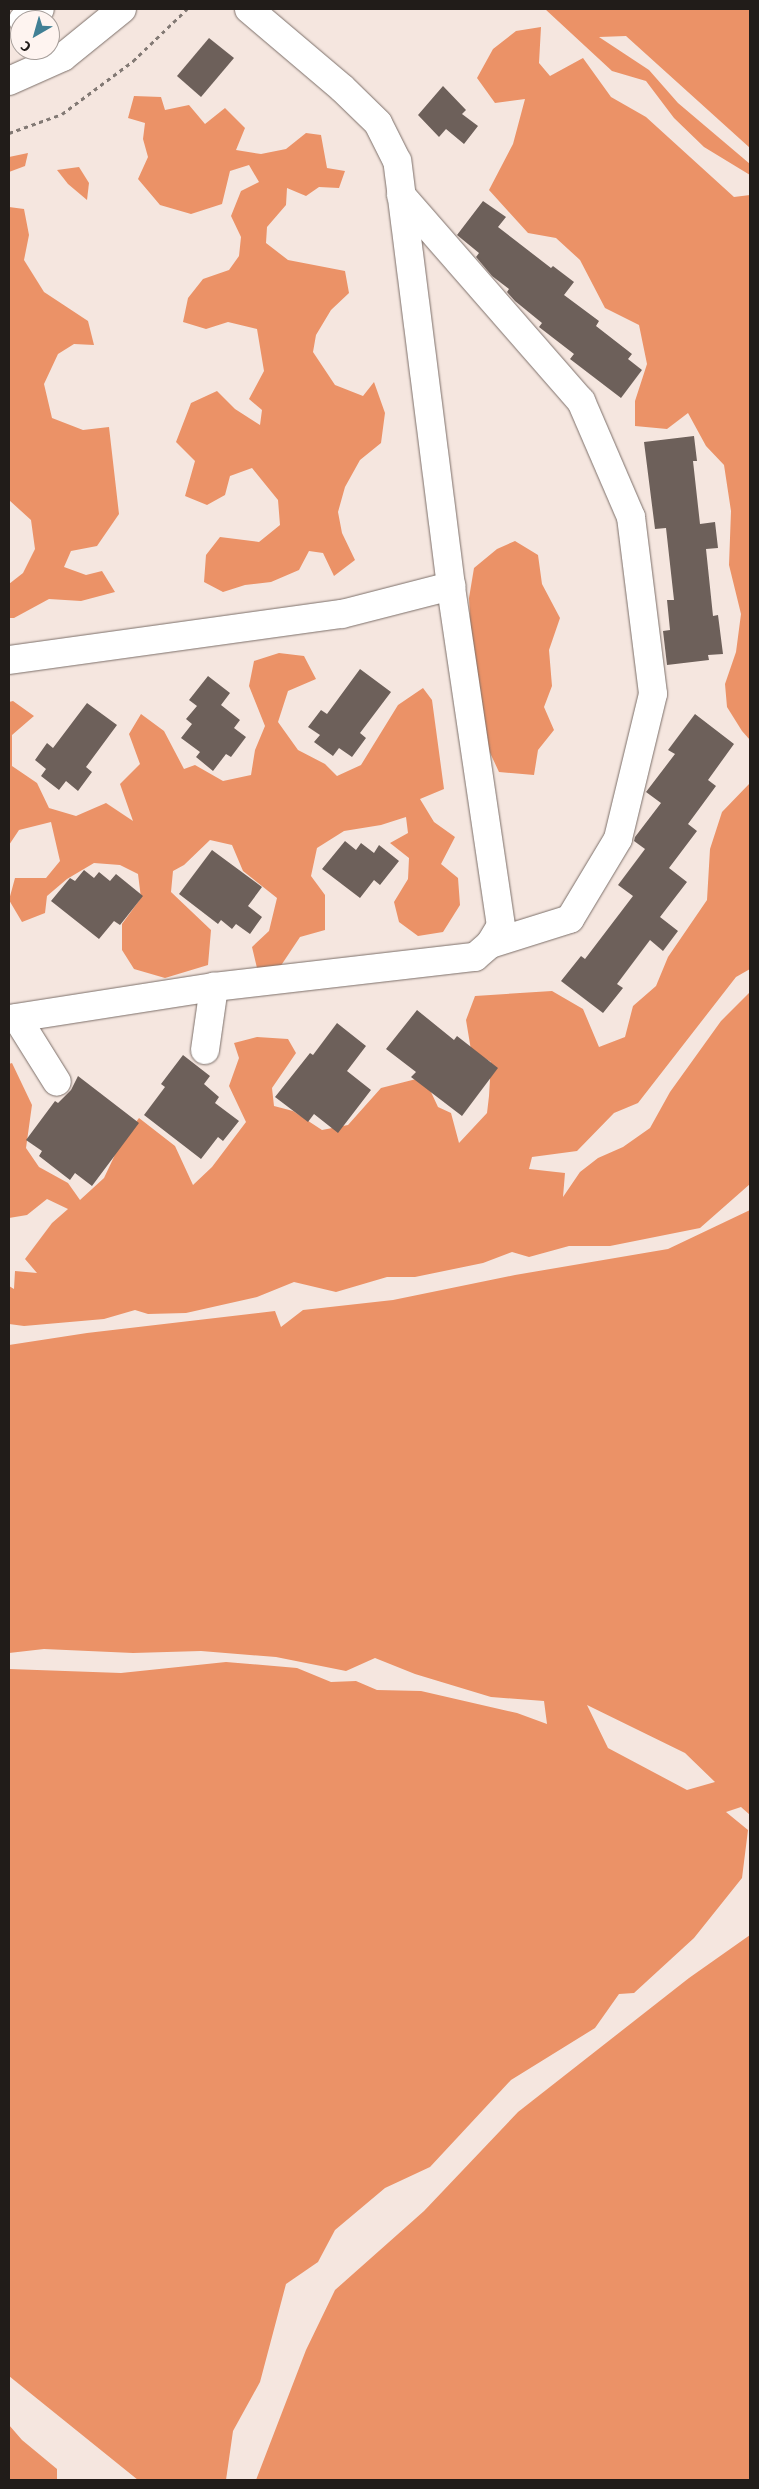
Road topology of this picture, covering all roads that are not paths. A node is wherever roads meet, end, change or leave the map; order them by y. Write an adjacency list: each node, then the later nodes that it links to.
1 (122, 9): 3 (street)
2 (249, 9): 4 (street)
3 (9, 80)
4 (401, 195): 5 (street); 7 (street)
5 (451, 586): 6 (street); 7 (street)
6 (9, 660)
7 (490, 944): 8 (street)
8 (214, 987): 9 (street); 10 (street)
9 (13, 1018): 11 (street)
10 (205, 1050)
11 (57, 1082)

